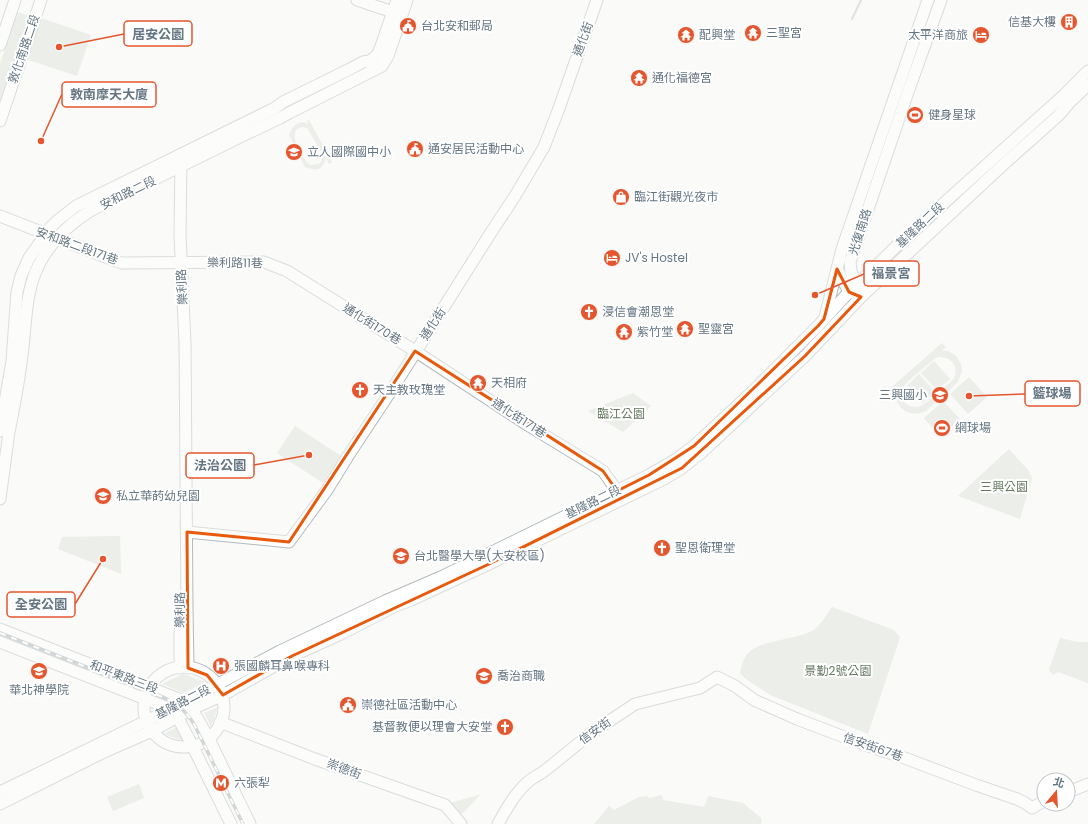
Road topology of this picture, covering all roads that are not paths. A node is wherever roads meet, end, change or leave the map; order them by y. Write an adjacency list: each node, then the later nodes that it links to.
1 (15, 0): 10 (street, 敦化南路二段)
2 (41, 0): 13 (street, 敦化南路二段)
3 (357, 0): 9 (street)
4 (397, 0): 9 (street, 安和路二段)
5 (407, 0): 9 (street, 安和路二段)
6 (597, 0): 24 (street, 通化街)
7 (928, 0): 19 (street, 光復南路)
8 (941, 0): 20 (street, 光復南路)
9 (398, 14): 14 (street, 安和路二段)
10 (0, 45)
11 (1088, 71): 20 (street, 基隆路二段)
12 (1088, 85): 22 (street, 基隆路二段)
13 (0, 121)
14 (181, 161): 16 (street, 安和路二段); 17 (street, 安和路二段); 18 (street)
15 (0, 216): 16 (street, 安和路二段171巷)
16 (45, 233): 17 (street, 安和路二段171巷); 25 (street, 安和路二段)
17 (56, 238): 18 (street, 安和路二段171巷); 27 (street, 安和路二段)
18 (181, 263): 21 (street, 樂利路11巷); 28 (street, 樂利路); 31 (street, 樂利路)
19 (837, 269): 20 (street, 光復南路); 23 (street)
20 (853, 288): 22 (street, 光復南路); 23 (street, 基隆路二段)
21 (328, 297): 24 (street, 通化街170巷)
22 (861, 297): 35 (street, 基隆路二段)
23 (824, 319): 26 (street, 基隆路二段)
24 (415, 351): 26 (street, 通化街171巷); 28 (street, 通化街)
25 (0, 431)
26 (617, 491): 33 (street, 基隆路二段)
27 (0, 499)
28 (187, 532): 31 (street, 樂利路)
29 (0, 629): 34 (street, 和平東路三段)
30 (0, 642): 36 (street, 和平東路三段)
31 (184, 668): 33 (street); 34 (street)
32 (717, 677): 48 (street, 信安街67巷); 52 (street, 信安街)
33 (217, 684): 35 (street); 37 (street, 基隆路二段)
34 (149, 688): 36 (street); 37 (street, 和平東路三段)
35 (223, 695): 37 (street, 基隆路二段); 40 (street)
36 (145, 699): 38 (street, 和平東路三段); 39 (street)
37 (188, 705): 38 (street, 基隆路二段); 42 (street)
38 (174, 713): 39 (street, 基隆路二段); 41 (street, 基隆路二段); 43 (street)
39 (146, 721): 41 (street); 46 (street, 基隆路二段)
40 (220, 722): 42 (street); 51 (street, 崇德街)
41 (152, 731): 43 (street); 47 (street, 基隆路二段)
42 (208, 737): 43 (street); 50 (street)
43 (192, 745): 49 (street)
44 (1088, 784): 45 (street)
45 (1076, 789)
46 (0, 792)
47 (0, 804)
48 (1036, 806)
49 (231, 824)
50 (250, 824)
51 (461, 824)
52 (498, 824)

